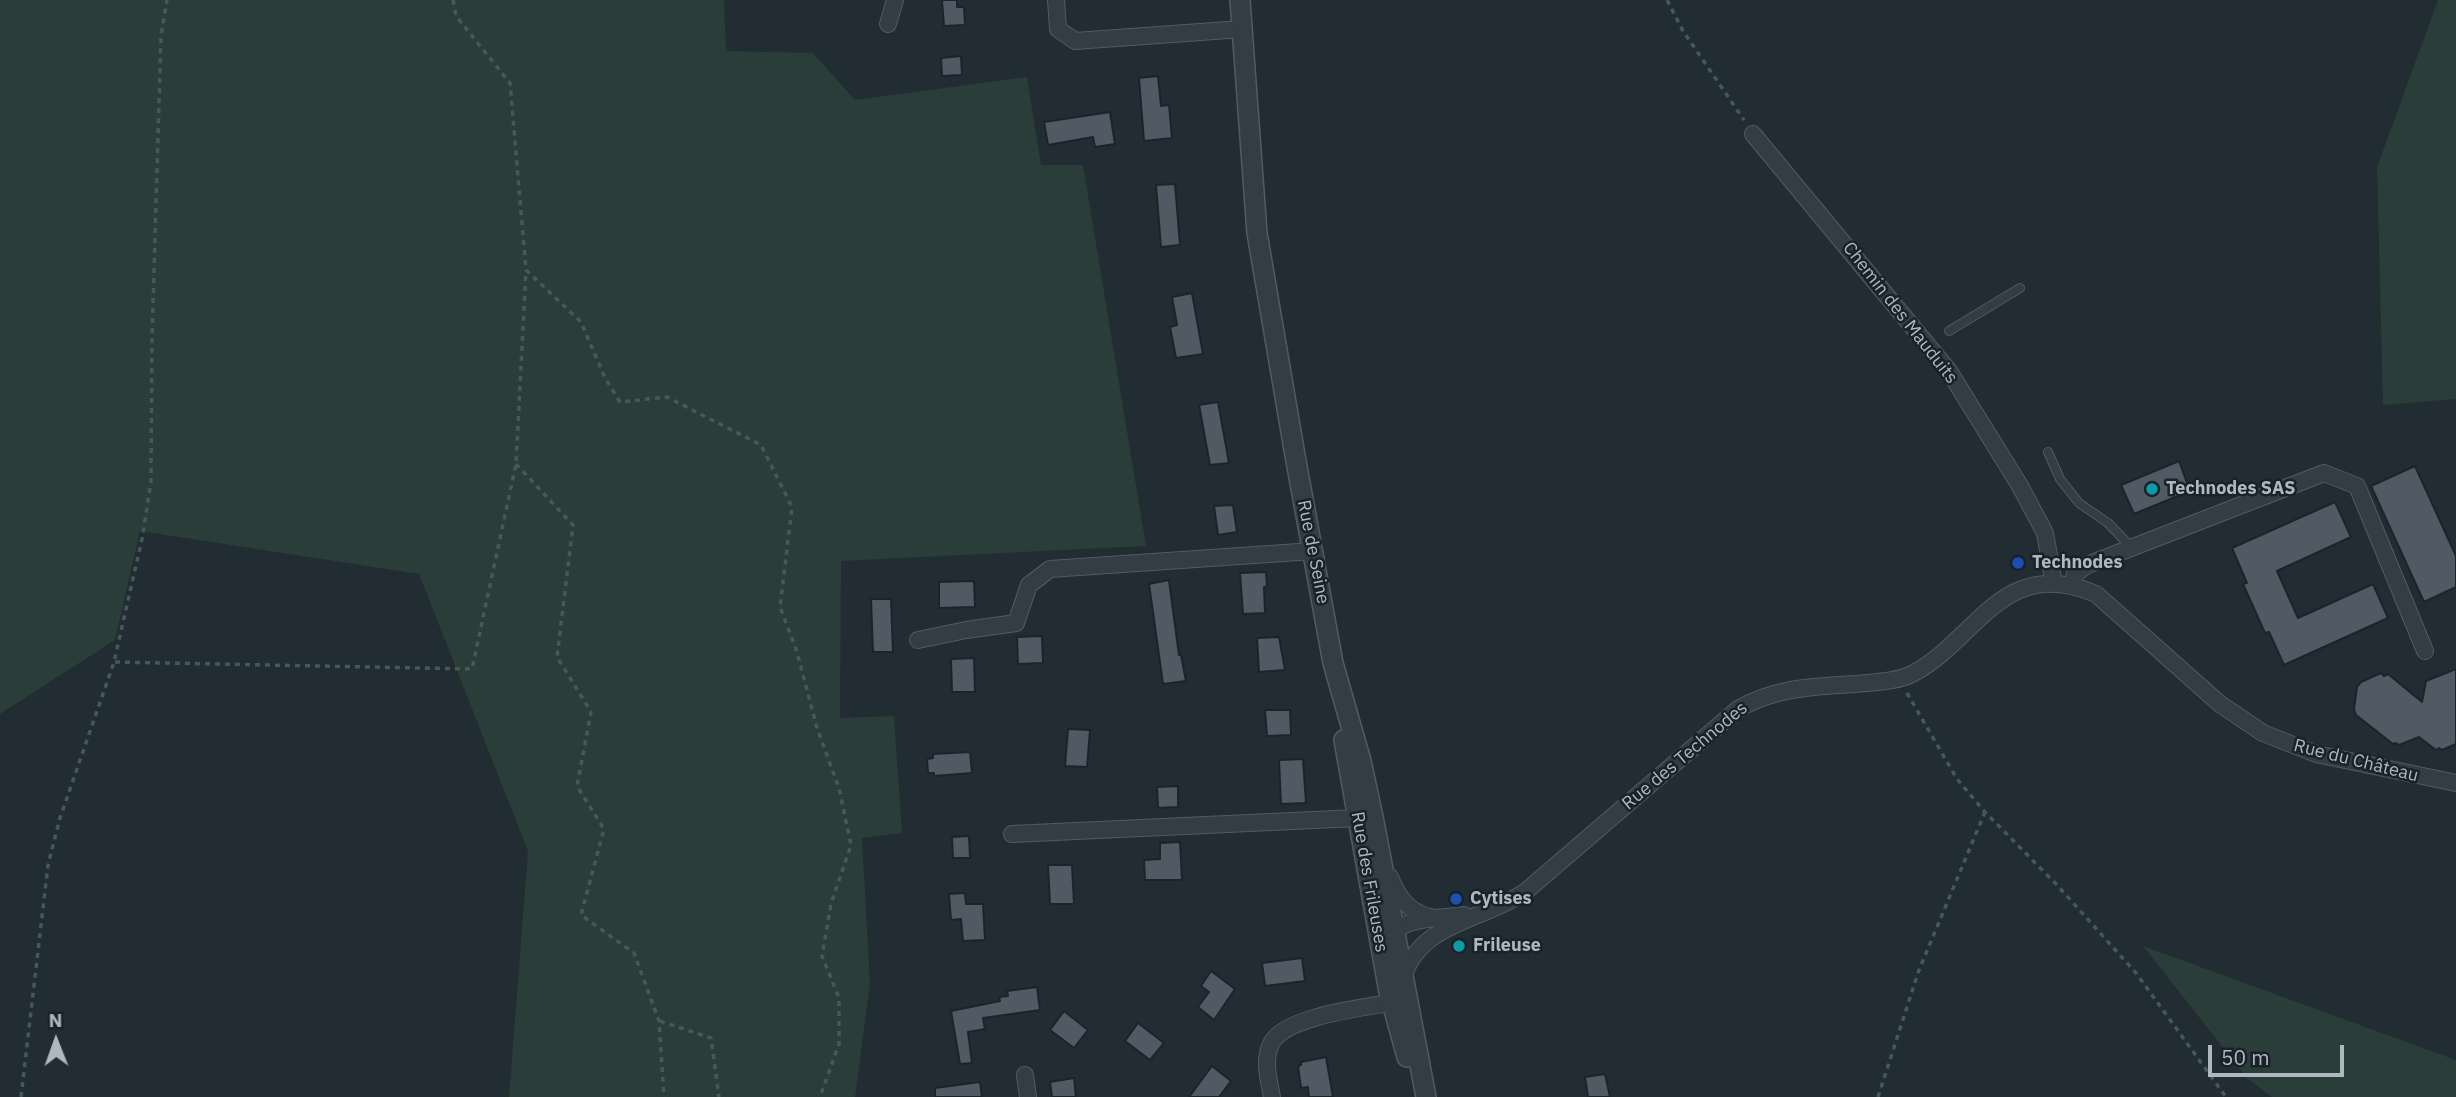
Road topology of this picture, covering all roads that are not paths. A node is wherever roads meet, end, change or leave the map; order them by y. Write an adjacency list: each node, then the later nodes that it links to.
1 (895, 0): 4 (street)
2 (1056, 0): 5 (street)
3 (1240, 0): 5 (street, Rue de Seine)
4 (888, 24)
5 (1242, 29): 11 (street, Rue de Seine)
6 (1753, 134): 12 (street, Chemin des Mauduits)
7 (2021, 288): 8 (lane)
8 (1950, 331)
9 (2049, 452): 10 (lane)
10 (2132, 548): 13 (street); 16 (street)
11 (1313, 551): 15 (street); 17 (street, Rue de Seine)
12 (2054, 584): 13 (street, Rue des Technodes); 22 (street, Rue des Technodes)
13 (2072, 586): 14 (street, Rue des Technodes)
14 (2129, 624): 18 (street, Rue du Château)
15 (918, 640)
16 (2425, 651)
17 (1333, 663): 19 (street, Rue des Frileuses); 21 (street, Rue de Seine)
18 (2456, 783)
19 (1357, 818): 20 (street); 24 (street, Rue des Frileuses)
20 (1012, 834)
21 (1380, 849): 23 (street); 24 (street, Rue de Seine)
22 (1480, 913): 23 (street, Rue des Technodes); 25 (street, Rue des Technodes)
23 (1441, 918): 24 (street, Rue des Technodes)
24 (1387, 936): 25 (street); 26 (street, Rue de Seine); 27 (street, Rue des Frileuses)
25 (1433, 937): 26 (street, Rue des Technodes)
26 (1402, 979): 27 (street, Rue de Seine)
27 (1399, 1001): 30 (street); 31 (street, Rue des Frileuses)
28 (1025, 1076): 29 (street)
29 (1028, 1097)
30 (1272, 1097)
31 (1424, 1097)

